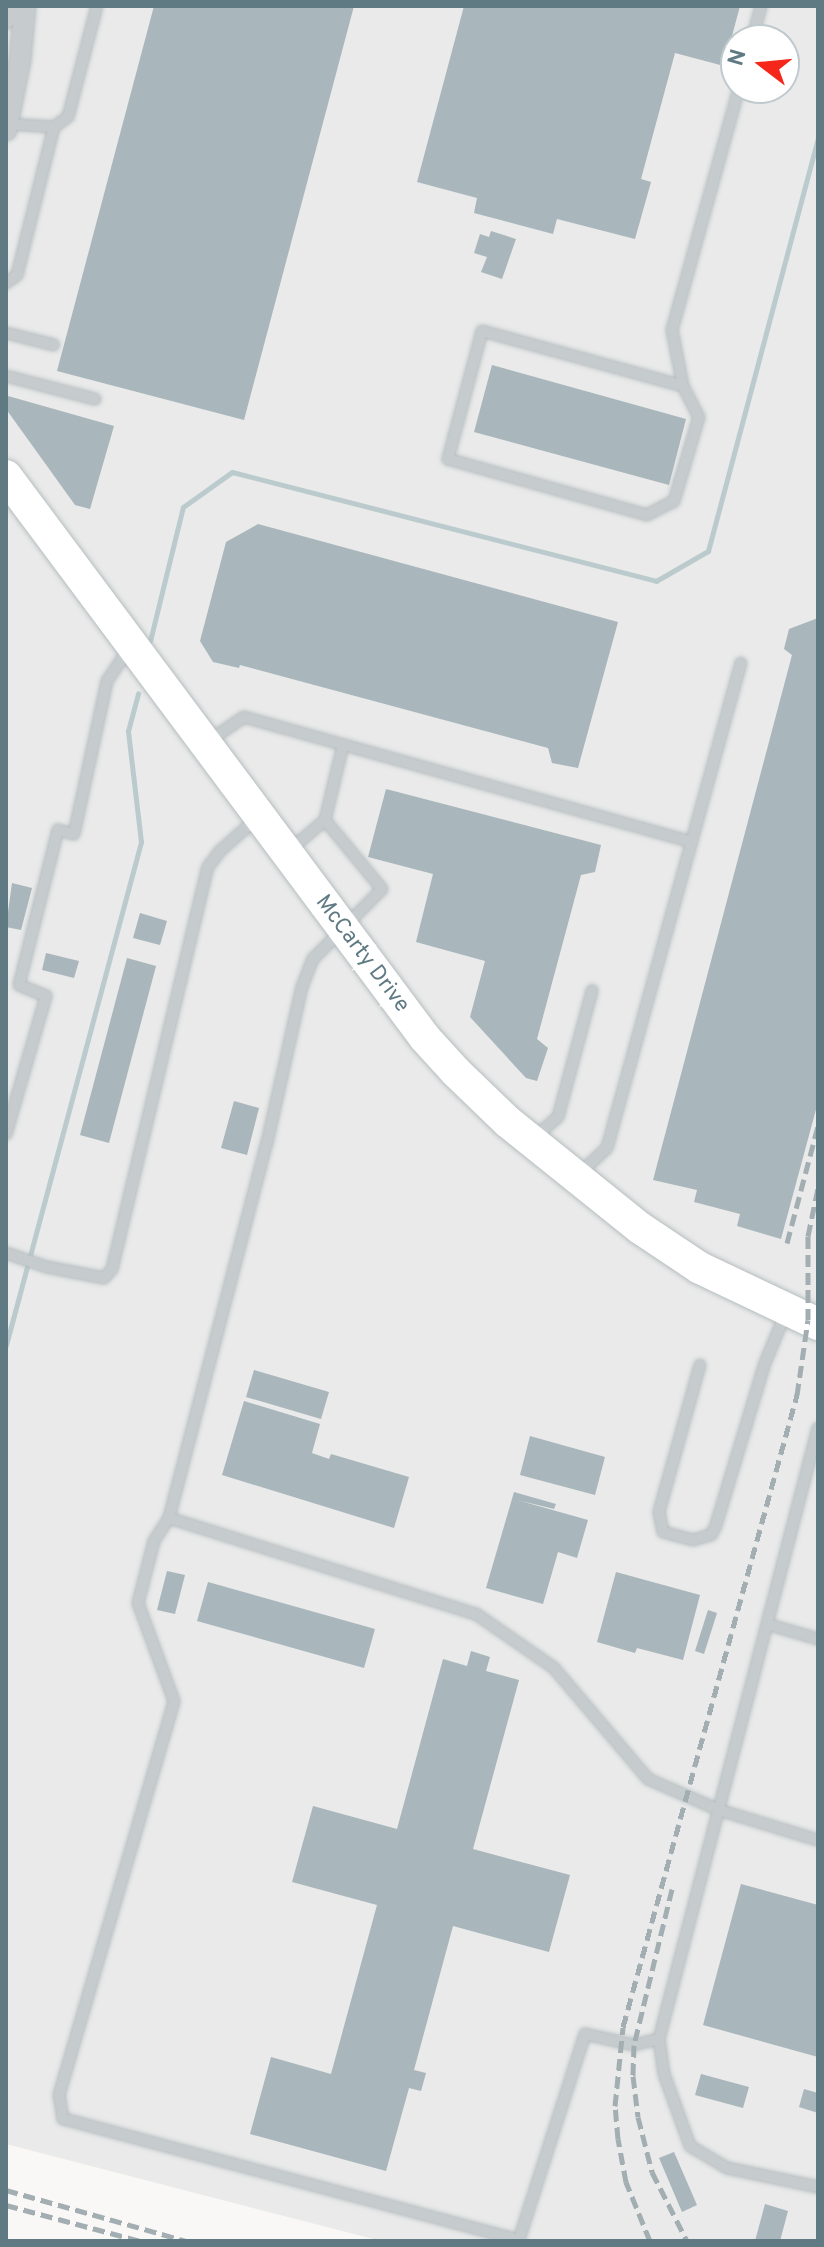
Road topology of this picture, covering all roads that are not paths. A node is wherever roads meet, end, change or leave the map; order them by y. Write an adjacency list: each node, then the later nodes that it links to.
1 (15, 6): 4 (street)
2 (25, 6): 6 (street)
3 (97, 6): 7 (lane)
4 (6, 18)
5 (735, 104): 12 (lane)
6 (7, 127): 7 (lane)
7 (54, 127): 8 (lane)
8 (6, 283)
9 (6, 333): 10 (lane)
10 (54, 345)
11 (6, 376): 13 (lane)
12 (683, 386): 12 (lane)
13 (95, 399)
14 (6, 476): 15 (main road, McCarty Drive)
15 (131, 644): 17 (main road, McCarty Drive); 25 (lane)
16 (741, 663): 21 (lane)
17 (205, 743): 18 (lane); 19 (main road, McCarty Drive)
18 (343, 745): 20 (lane); 21 (lane)
19 (260, 816): 22 (main road, McCarty Drive); 28 (lane)
20 (325, 820): 22 (lane); 23 (lane)
21 (692, 842): 27 (lane)
22 (287, 853): 23 (main road, McCarty Drive)
23 (342, 927): 26 (main road, McCarty Drive); 34 (lane)
24 (592, 991): 26 (lane)
25 (6, 1134)
26 (530, 1141): 27 (main road, McCarty Drive)
27 (575, 1178): 29 (main road, McCarty Drive)
28 (6, 1253)
29 (786, 1310): 30 (main road, McCarty Drive); 31 (lane)
30 (818, 1324)
31 (700, 1365)
32 (818, 1428): 33 (lane)
33 (816, 1450): 35 (lane)
34 (169, 1518): 37 (lane); 39 (lane)
35 (767, 1624): 36 (lane); 37 (lane)
36 (818, 1639)
37 (719, 1810): 38 (lane); 39 (lane)
38 (818, 1840)
39 (659, 2039): 40 (lane)
40 (818, 2187)

